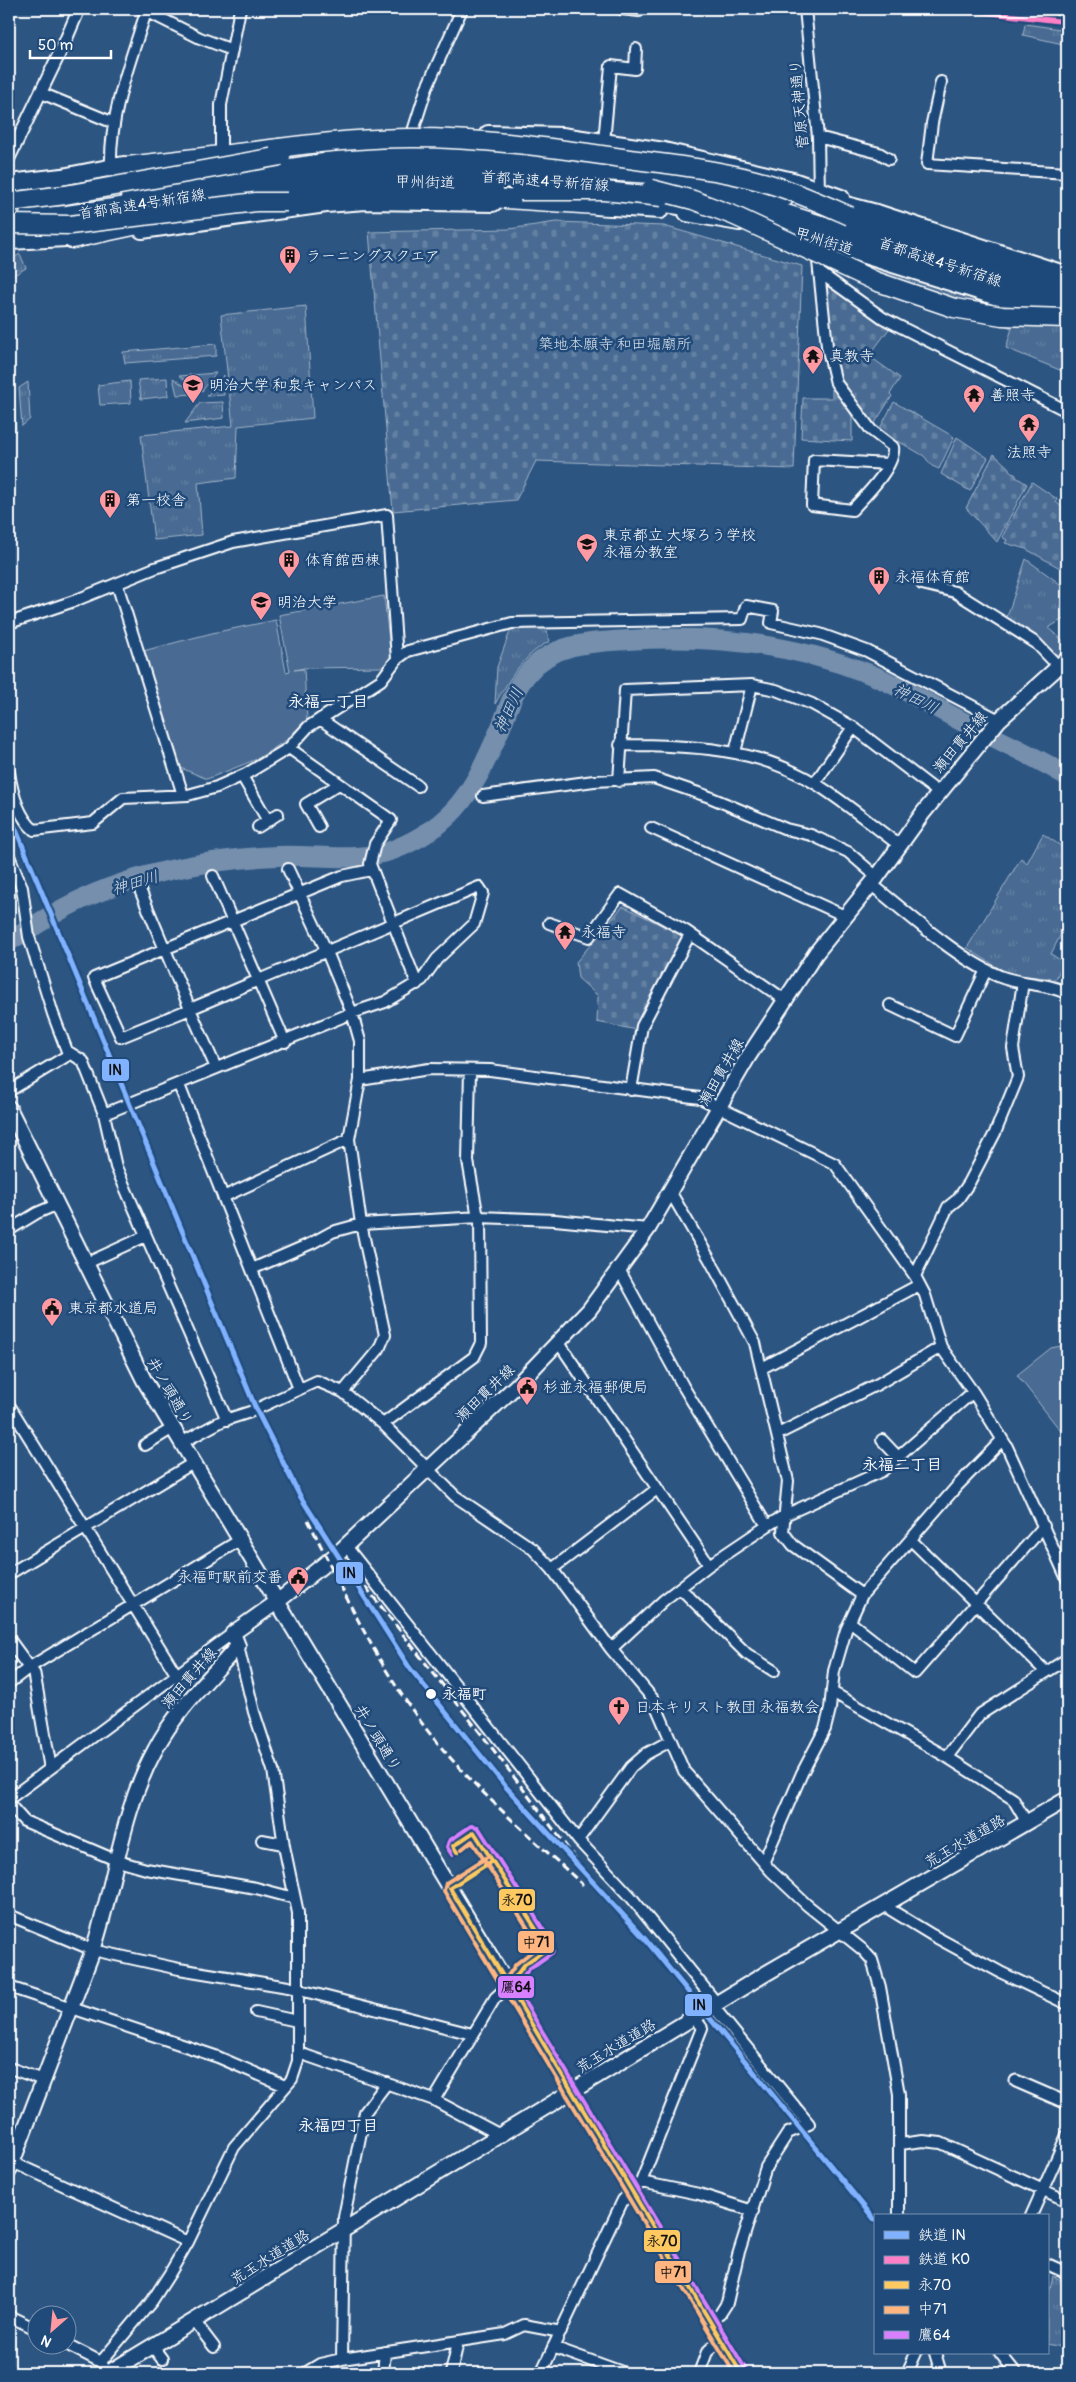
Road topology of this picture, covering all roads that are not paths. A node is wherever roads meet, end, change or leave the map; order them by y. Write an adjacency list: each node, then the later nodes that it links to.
1 (79, 9): 13 (street)
2 (240, 9): 11 (street)
3 (462, 9): 15 (street)
4 (621, 9): 9 (street)
5 (805, 9): 16 (street, 菅原天神通り)
6 (1058, 9): 8 (street)
7 (145, 10): 11 (street); 14 (street)
8 (1067, 10)
9 (639, 11)
10 (636, 49): 17 (street)
11 (232, 50): 18 (street)
12 (941, 82): 23 (street)
13 (41, 93): 14 (street); 19 (street)
14 (114, 123): 22 (street)
15 (413, 131): 17 (highway); 18 (highway)
16 (818, 137): 20 (street); 27 (street, 菅原天神通り)
17 (604, 142): 21 (highway)
18 (221, 149): 22 (highway)
19 (9, 158)
20 (890, 159)
21 (722, 164): 27 (highway); 28 (highway, bridge)
22 (111, 168): 24 (highway); 31 (highway, bridge)
23 (1067, 173)
24 (9, 183)
25 (651, 189): 30 (highway, bridge); 32 (highway, 首都高速4号新宿線); 41 (highway, 首都高速4号新宿線, bridge)
26 (9, 193): 27 (highway, 甲州街道)
27 (819, 193): 39 (highway, 甲州街道)
28 (9, 202): 31 (highway, 首都高速4号新宿線, bridge)
29 (611, 206): 33 (highway, bridge); 35 (highway); 36 (highway)
30 (736, 216): 35 (highway, bridge); 42 (highway, bridge)
31 (850, 216): 40 (highway, 首都高速4号新宿線)
32 (9, 217)
33 (9, 224)
34 (9, 231): 36 (highway, 甲州街道)
35 (72, 239): 37 (highway)
36 (819, 240): 38 (street); 42 (highway, 甲州街道)
37 (9, 241)
38 (819, 272): 43 (street); 44 (street)
39 (1067, 275)
40 (1067, 287)
41 (1067, 303)
42 (1067, 318)
43 (1067, 411)
44 (889, 464): 44 (street)
45 (117, 584): 47 (street); 48 (street); 64 (street)
46 (922, 584): 49 (street)
47 (9, 623)
48 (397, 659): 51 (street); 52 (street)
49 (1063, 662): 52 (main road, 瀬田貫井線)
50 (752, 685): 53 (street); 54 (street); 56 (street)
51 (320, 719): 55 (street); 62 (street)
52 (996, 725): 63 (main road, 瀬田貫井線)
53 (854, 727): 60 (street); 63 (street)
54 (620, 745): 56 (street); 59 (street)
55 (288, 748): 58 (street); 61 (street)
56 (735, 752): 60 (street)
57 (9, 772): 64 (street)
58 (242, 776): 64 (street); 67 (street)
59 (619, 781): 65 (street); 76 (street)
60 (815, 783): 71 (street)
61 (338, 784): 69 (street); 73 (street)
62 (418, 786)
63 (939, 793): 71 (main road, 瀬田貫井線)
64 (183, 796)
65 (483, 796)
66 (278, 814): 67 (street)
67 (268, 821): 68 (street)
68 (258, 827)
69 (319, 827)
70 (651, 828): 79 (street)
71 (899, 845): 76 (main road, 瀬田貫井線)
72 (9, 856): 96 (street)
73 (371, 867): 78 (street); 82 (street)
74 (288, 869): 78 (street)
75 (213, 876): 80 (street)
76 (874, 881): 79 (main road, 瀬田貫井線); 86 (street)
77 (140, 890): 84 (street)
78 (300, 893): 80 (street); 85 (street)
79 (846, 916): 91 (main road, 瀬田貫井線)
80 (232, 921): 84 (street); 87 (street)
81 (549, 923): 83 (street)
82 (392, 924): 85 (street); 89 (street); 89 (street)
83 (690, 934): 91 (street); 101 (street)
84 (165, 949): 93 (street); 93 (street)
85 (326, 952): 87 (street); 94 (street)
86 (986, 970): 88 (street); 92 (street)
87 (258, 980): 93 (street); 95 (street)
88 (1023, 982): 90 (street); 118 (street)
89 (417, 984): 94 (street)
90 (1067, 993)
91 (785, 1000): 103 (main road, 瀬田貫井線)
92 (890, 1004)
93 (190, 1009): 97 (street)
94 (352, 1013): 95 (street); 99 (street)
95 (285, 1042): 97 (street)
96 (70, 1054): 102 (street); 105 (street)
97 (216, 1068): 100 (street)
98 (470, 1070): 99 (street); 101 (street); 110 (street)
99 (360, 1080): 106 (street)
100 (179, 1085): 105 (street); 108 (street)
101 (631, 1090): 103 (street)
102 (9, 1091)
103 (720, 1106): 107 (main road, 瀬田貫井線); 118 (street)
104 (9, 1108): 109 (main road, 井ノ頭通り)
105 (104, 1114): 114 (street)
106 (349, 1139): 108 (street); 111 (street)
107 (671, 1193): 112 (main road, 瀬田貫井線); 121 (street)
108 (223, 1197): 116 (street)
109 (58, 1204): 113 (street); 115 (main road, 井ノ頭通り)
110 (480, 1217): 111 (street); 112 (street); 127 (street)
111 (361, 1224): 116 (street); 123 (street)
112 (648, 1229): 117 (main road, 瀬田貫井線)
113 (9, 1230)
114 (146, 1236): 115 (street); 126 (street)
115 (87, 1263): 128 (main road, 井ノ頭通り)
116 (252, 1268): 122 (street)
117 (618, 1269): 119 (main road, 瀬田貫井線); 139 (street)
118 (917, 1280): 120 (street); 121 (street)
119 (559, 1343): 136 (main road, 瀬田貫井線); 137 (street)
120 (941, 1347): 124 (street); 129 (street)
121 (762, 1368): 129 (street)
122 (299, 1389): 123 (street); 126 (street)
123 (343, 1392): 127 (street)
124 (973, 1392): 131 (street); 134 (street)
125 (9, 1405): 141 (street)
126 (226, 1420): 132 (street)
127 (383, 1424): 136 (street)
128 (173, 1428): 132 (main road, 井ノ頭通り); 133 (street)
129 (778, 1434): 138 (street)
130 (882, 1440): 134 (street)
131 (1002, 1440): 140 (street); 143 (street)
132 (181, 1443): 135 (main road, 井ノ頭通り)
133 (145, 1445)
134 (898, 1457): 138 (street)
135 (193, 1463): 141 (street); 142 (main road, 井ノ頭通り)
136 (427, 1470): 144 (main road, 瀬田貫井線); 146 (street)
137 (657, 1489): 145 (street); 146 (street)
138 (785, 1515): 139 (street); 150 (street)
139 (767, 1526): 145 (street)
140 (1044, 1526): 148 (street); 152 (street)
141 (84, 1528): 147 (street); 153 (street)
142 (240, 1540): 151 (main road, 井ノ頭通り); 153 (street)
143 (910, 1540): 150 (street); 152 (street)
144 (346, 1546): 151 (main road, 瀬田貫井線); 173 (street)
145 (709, 1565): 149 (street)
146 (552, 1569): 157 (street)
147 (9, 1574)
148 (1067, 1579)
149 (680, 1588): 157 (street); 160 (street)
150 (862, 1595): 154 (street)
151 (277, 1602): 156 (main road, 瀬田貫井線); 183 (main road, 井ノ頭通り)
152 (975, 1603): 154 (street); 161 (street)
153 (132, 1605): 159 (street); 162 (street)
154 (850, 1622): 164 (street)
155 (9, 1640): 159 (street)
156 (235, 1640): 162 (street); 174 (street); 175 (main road, 瀬田貫井線)
157 (611, 1649): 165 (street)
158 (1067, 1659): 161 (street)
159 (30, 1668): 163 (street); 167 (street)
160 (774, 1671)
161 (1046, 1672): 166 (street)
162 (176, 1674): 167 (street)
163 (9, 1684)
164 (832, 1692): 166 (street); 176 (street)
165 (670, 1742): 173 (street); 176 (street)
166 (947, 1757): 171 (street)
167 (50, 1766): 168 (street)
168 (9, 1799)
169 (1067, 1799): 171 (main road, 荒玉水道道路)
170 (9, 1804): 175 (street)
171 (1027, 1823): 178 (main road, 荒玉水道道路)
172 (262, 1840): 174 (street)
173 (578, 1840): 186 (street)
174 (283, 1844): 177 (street)
175 (118, 1861): 177 (street); 181 (main road, 瀬田貫井線)
176 (764, 1861): 180 (street)
177 (294, 1898): 184 (street)
178 (888, 1902): 180 (main road, 荒玉水道道路); 185 (street)
179 (9, 1915): 181 (street)
180 (840, 1930): 186 (main road, 荒玉水道道路); 204 (street)
181 (93, 1950): 184 (street); 187 (main road, 瀬田貫井線)
182 (9, 1986): 187 (street)
183 (508, 1986): 191 (street); 199 (main road, 井ノ頭通り)
184 (297, 1990): 190 (street); 191 (street)
185 (1067, 2004)
186 (714, 2005): 189 (main road, 荒玉水道道路); 209 (street)
187 (70, 2008): 195 (main road, 瀬田貫井線); 198 (street)
188 (256, 2012): 190 (street)
189 (694, 2017): 199 (main road, 荒玉水道道路); 206 (street)
190 (297, 2021): 192 (street)
191 (472, 2034): 200 (street)
192 (298, 2053): 197 (street); 198 (street)
193 (13, 2058): 194 (street)
194 (10, 2070): 195 (street)
195 (43, 2080): 205 (main road, 瀬田貫井線)
196 (1016, 2081): 201 (street)
197 (387, 2083): 200 (street); 212 (street)
198 (285, 2086): 213 (street)
199 (572, 2091): 202 (main road, 荒玉水道道路); 206 (main road, 井ノ頭通り)
200 (434, 2100): 202 (street)
201 (1067, 2103)
202 (500, 2134): 212 (main road, 荒玉水道道路)
203 (1067, 2136): 207 (street)
204 (900, 2144): 207 (street); 210 (street)
205 (10, 2166): 213 (street)
206 (636, 2186): 209 (street); 217 (main road, 井ノ頭通り); 220 (street)
207 (1043, 2190): 208 (street); 211 (street)
208 (1067, 2201)
209 (753, 2211): 217 (street)
210 (899, 2214)
211 (1032, 2214)
212 (344, 2229): 218 (main road, 荒玉水道道路); 232 (street)
213 (188, 2242): 233 (street)
214 (1048, 2264): 215 (street)
215 (1067, 2273)
216 (9, 2316): 219 (street)
217 (710, 2321): 221 (main road, 井ノ頭通り)
218 (195, 2322): 223 (main road, 荒玉水道道路); 224 (street)
219 (28, 2325)
220 (561, 2332): 222 (street); 225 (street)
221 (721, 2340): 239 (street); 240 (main road, 井ノ頭通り)
222 (458, 2342): 227 (street); 236 (street)
223 (153, 2347): 231 (street); 233 (main road, 荒玉水道道路)
224 (214, 2347)
225 (553, 2348): 237 (street); 238 (street)
226 (78, 2352): 233 (street)
227 (384, 2352): 232 (street); 235 (street)
228 (916, 2354): 241 (street)
229 (935, 2354): 242 (street)
230 (1001, 2354): 243 (street)
231 (162, 2359)
232 (342, 2359): 234 (street)
233 (105, 2369)
234 (305, 2373)
235 (383, 2373)
236 (451, 2373)
237 (540, 2373)
238 (625, 2373)
239 (700, 2373)
240 (741, 2373)
241 (907, 2373)
242 (941, 2373)
243 (1016, 2373)

